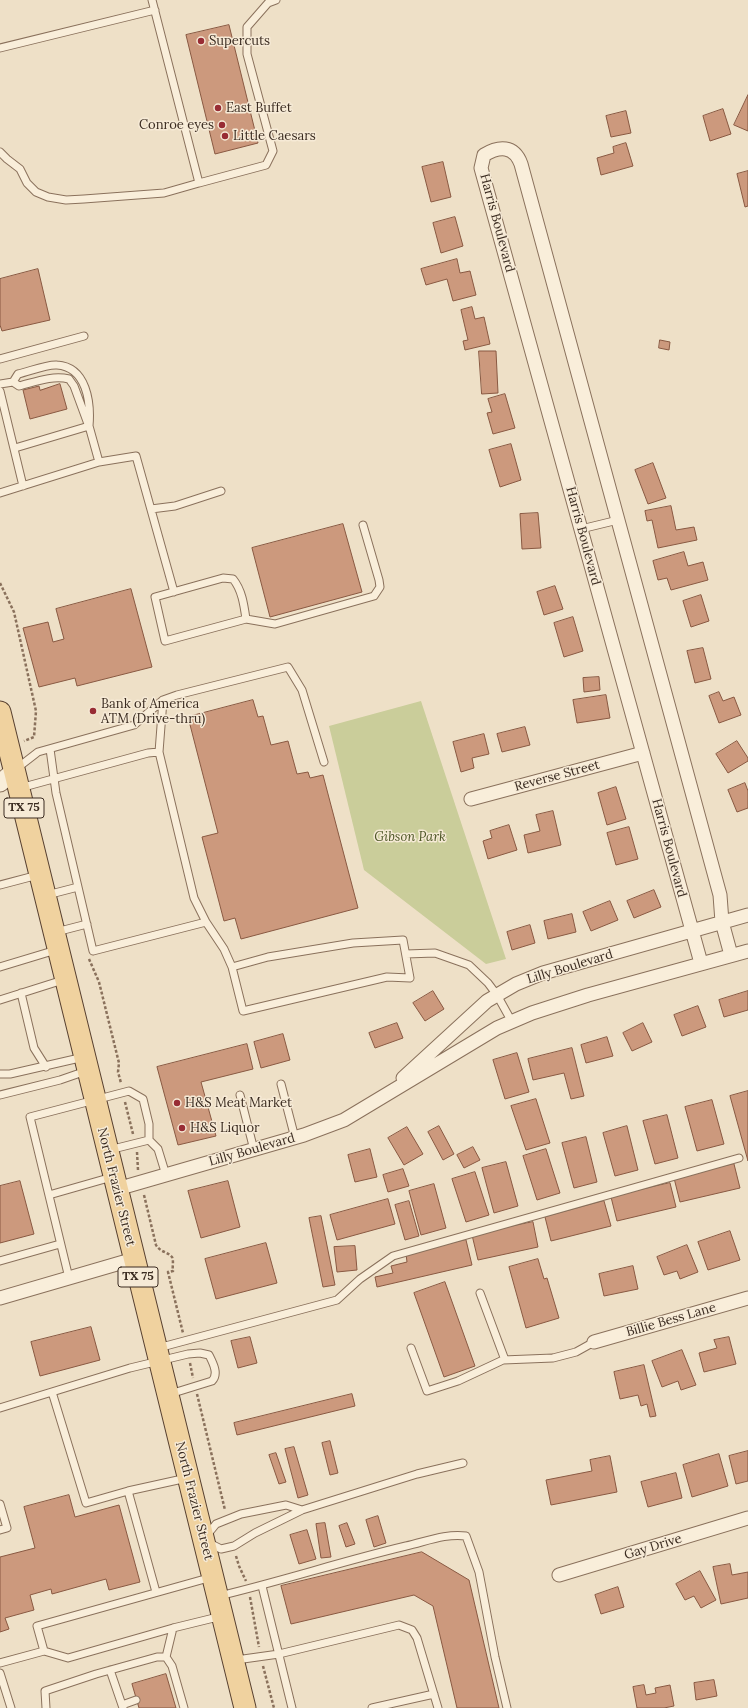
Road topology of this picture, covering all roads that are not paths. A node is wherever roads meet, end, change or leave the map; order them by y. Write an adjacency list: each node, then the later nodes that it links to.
1 (152, 0): 3 (lane)
2 (276, 0): 6 (lane)
3 (155, 10): 4 (lane); 6 (lane)
4 (0, 48)
5 (0, 152): 6 (lane)
6 (199, 183)
7 (84, 336): 8 (lane)
8 (0, 359)
9 (13, 382): 10 (lane); 12 (lane); 12 (lane)
10 (0, 384)
11 (0, 391): 13 (lane)
12 (89, 426): 13 (lane); 14 (lane)
13 (15, 448): 15 (lane)
14 (99, 462): 15 (lane); 18 (lane)
15 (23, 486): 17 (lane)
16 (221, 491): 18 (lane)
17 (0, 493)
18 (151, 509): 22 (lane)
19 (618, 520): 21 (lane); 21 (street, Harris Boulevard); 39 (street, Harris Boulevard)
20 (363, 525): 23 (lane)
21 (581, 529): 28 (street, Harris Boulevard)
22 (174, 592): 23 (lane); 23 (lane)
23 (246, 619)
24 (163, 700): 26 (lane); 27 (lane); 29 (lane)
25 (0, 712): 30 (main road, North Frazier Street / TX 75)
26 (50, 749): 30 (lane); 31 (lane)
27 (159, 752): 31 (lane); 38 (lane)
28 (643, 753): 32 (street, Reverse Street); 41 (street, Harris Boulevard)
29 (324, 762)
30 (8, 777): 31 (lane); 33 (main road, North Frazier Street / TX 75)
31 (54, 779): 35 (lane)
32 (471, 799)
33 (40, 874): 34 (lane); 36 (main road, North Frazier Street / TX 75)
34 (0, 885)
35 (78, 887): 36 (lane); 40 (lane)
36 (45, 896): 42 (main road, North Frazier Street / TX 75)
37 (748, 915): 39 (street, Lilly Boulevard)
38 (206, 922): 40 (lane); 48 (lane)
39 (722, 922): 41 (street, Lilly Boulevard); 45 (street, Harris Boulevard)
40 (87, 924): 42 (lane)
41 (692, 931): 46 (street, Harris Boulevard); 51 (street, Lilly Boulevard)
42 (56, 941): 47 (lane); 49 (main road, North Frazier Street / TX 75)
43 (748, 951): 45 (street, Lilly Boulevard)
44 (406, 954): 48 (lane); 48 (lane); 51 (lane)
45 (731, 955): 46 (street, Lilly Boulevard)
46 (701, 963): 53 (street, Lilly Boulevard)
47 (0, 967)
48 (232, 967)
49 (66, 980): 50 (lane); 54 (main road, North Frazier Street / TX 75)
50 (21, 993): 52 (lane); 55 (lane)
51 (497, 995): 53 (lane); 60 (street, Lilly Boulevard)
52 (0, 1000)
53 (512, 1022): 60 (street, Lilly Boulevard)
54 (86, 1064): 55 (lane); 58 (lane); 61 (main road, North Frazier Street / TX 75)
55 (46, 1067): 56 (lane)
56 (0, 1074)
57 (281, 1084): 62 (lane)
58 (0, 1095)
59 (240, 1095): 65 (lane)
60 (382, 1097): 62 (street, Lilly Boulevard)
61 (95, 1100): 63 (lane); 64 (main road, North Frazier Street / TX 75); 69 (lane)
62 (295, 1138): 65 (street, Lilly Boulevard)
63 (149, 1140): 64 (lane); 67 (lane)
64 (107, 1150): 68 (main road, North Frazier Street / TX 75)
65 (254, 1150): 67 (street, Lilly Boulevard)
66 (739, 1158): 79 (lane)
67 (166, 1175): 68 (street, Lilly Boulevard)
68 (115, 1183): 69 (lane); 71 (main road, North Frazier Street / TX 75)
69 (49, 1195): 70 (lane)
70 (60, 1244): 72 (lane); 73 (lane)
71 (134, 1259): 73 (street); 79 (main road, North Frazier Street / TX 75)
72 (0, 1261)
73 (68, 1278): 75 (street)
74 (480, 1294): 80 (lane)
75 (0, 1298)
76 (748, 1298): 77 (street, Billie Bess Lane)
77 (594, 1342): 80 (lane)
78 (411, 1348): 80 (lane)
79 (158, 1355): 81 (lane); 82 (main road, North Frazier Street / TX 75); 82 (lane)
80 (505, 1360)
81 (52, 1392): 83 (lane); 86 (lane)
82 (167, 1395): 85 (main road, North Frazier Street / TX 75)
83 (0, 1408)
84 (463, 1463): 88 (lane)
85 (188, 1478): 86 (lane); 91 (main road, North Frazier Street / TX 75)
86 (128, 1491): 94 (lane)
87 (0, 1504): 90 (lane)
88 (302, 1510): 91 (lane); 91 (lane)
89 (748, 1518): 92 (street, Gay Drive)
90 (0, 1530)
91 (203, 1540): 95 (main road, North Frazier Street / TX 75)
92 (559, 1575)
93 (262, 1586): 95 (lane); 98 (lane); 117 (lane)
94 (156, 1592): 95 (lane); 97 (lane)
95 (217, 1596): 96 (lane); 100 (main road, North Frazier Street / TX 75)
96 (172, 1628): 97 (lane); 99 (lane)
97 (44, 1651): 101 (lane)
98 (279, 1654): 100 (lane); 106 (lane); 114 (lane)
99 (166, 1657): 102 (lane); 104 (lane)
100 (234, 1661): 113 (main road, North Frazier Street / TX 75)
101 (0, 1663)
102 (110, 1670): 109 (lane); 112 (lane)
103 (0, 1673): 111 (lane)
104 (178, 1686): 105 (lane); 110 (lane)
105 (170, 1689)
106 (434, 1694): 108 (lane); 116 (lane)
107 (136, 1700): 109 (lane)
108 (398, 1705): 115 (lane)
109 (122, 1706)
110 (181, 1707)
111 (11, 1708)
112 (46, 1708)
113 (245, 1708)
114 (292, 1708)
115 (372, 1708)
116 (438, 1708)
117 (507, 1708)

